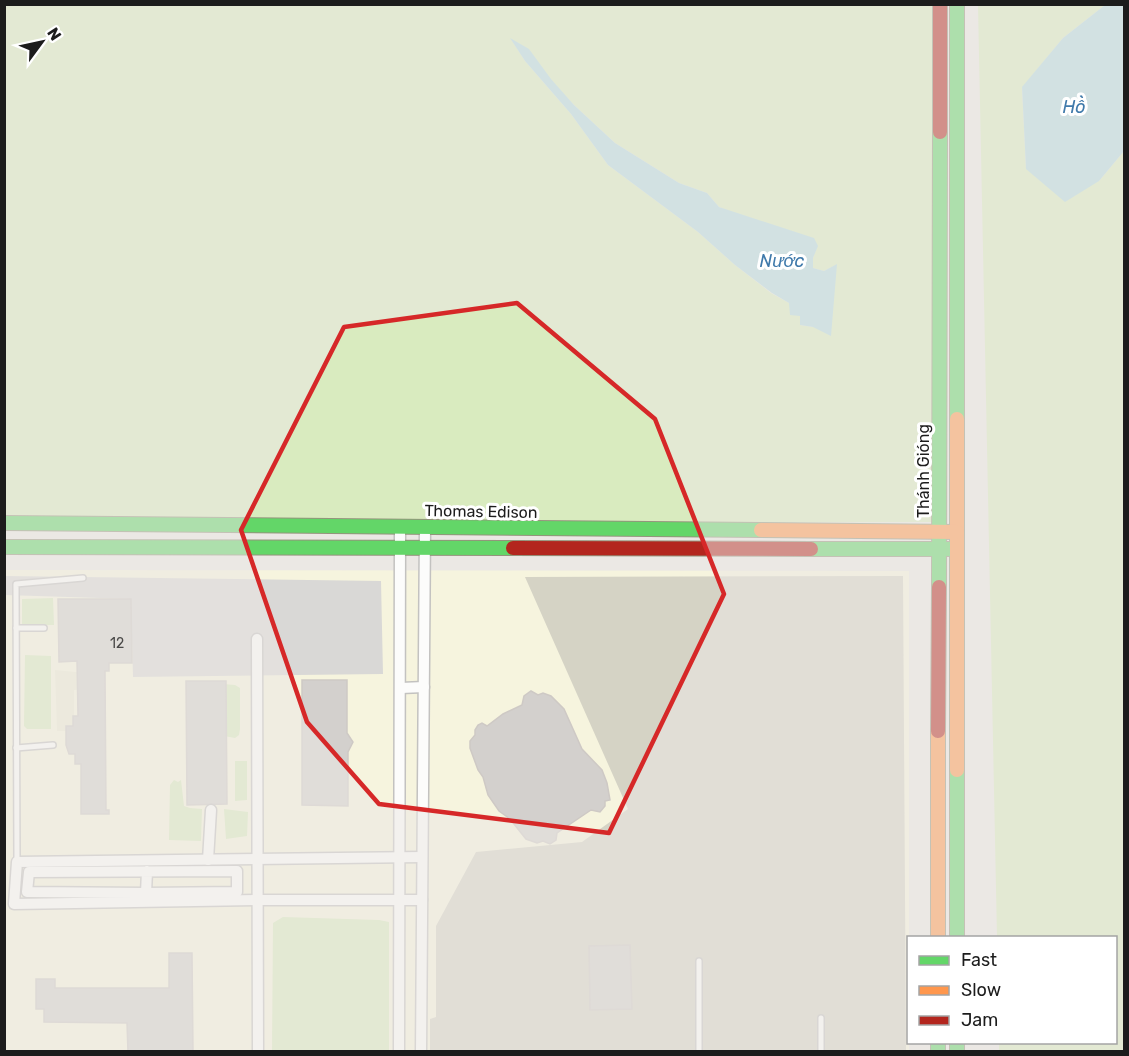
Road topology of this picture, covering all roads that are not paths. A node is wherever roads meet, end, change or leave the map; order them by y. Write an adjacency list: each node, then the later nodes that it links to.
1 (940, 4): 3 (street, Thánh Gióng)
2 (957, 4): 4 (street, Thánh Gióng)
3 (940, 210): 4 (street); 8 (street, Thánh Gióng)
4 (957, 210): 9 (street, Thánh Gióng)
5 (4, 522): 6 (street, Thomas Edison)
6 (400, 526): 7 (street, Thomas Edison); 11 (street)
7 (425, 527): 8 (street, Thomas Edison); 12 (street)
8 (939, 532): 9 (street, Thomas Edison); 13 (street, Thánh Gióng)
9 (957, 532): 14 (street, Thánh Gióng)
10 (4, 547): 11 (street)
11 (401, 548): 12 (street); 20 (street)
12 (425, 548): 13 (street); 19 (street)
13 (939, 549): 14 (street); 24 (street, Thánh Gióng)
14 (957, 549): 27 (street, Thánh Gióng)
15 (83, 578): 16 (lane)
16 (16, 628): 17 (lane); 22 (lane)
17 (44, 628)
18 (257, 639): 28 (street)
19 (424, 687): 20 (street); 26 (street)
20 (401, 688): 25 (street)
21 (53, 745): 22 (lane)
22 (16, 748): 30 (lane)
23 (211, 810): 29 (street)
24 (939, 856): 27 (street); 36 (street, Thánh Gióng)
25 (400, 857): 26 (street); 28 (street); 34 (street)
26 (422, 857): 35 (street)
27 (957, 857): 37 (street, Thánh Gióng)
28 (257, 859): 29 (street); 33 (street)
29 (208, 860): 30 (street)
30 (16, 862): 33 (street)
31 (147, 872): 32 (street); 32 (street); 32 (street)
32 (146, 893)
33 (258, 900): 34 (street); 42 (street)
34 (400, 900): 35 (street); 40 (street)
35 (422, 900): 41 (street)
36 (938, 936)
37 (957, 936)
38 (699, 961): 45 (lane)
39 (821, 1018): 46 (lane)
40 (399, 1038): 41 (street); 43 (street)
41 (421, 1038): 44 (street)
42 (258, 1052)
43 (399, 1052)
44 (421, 1052)
45 (699, 1052)
46 (821, 1052)

